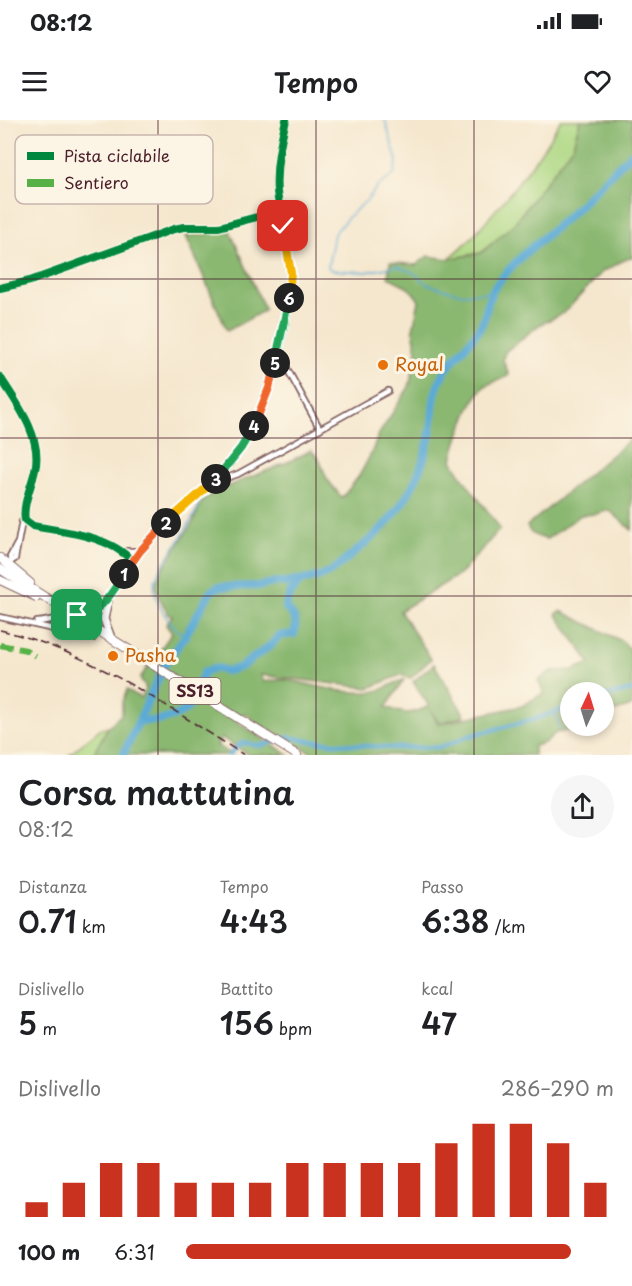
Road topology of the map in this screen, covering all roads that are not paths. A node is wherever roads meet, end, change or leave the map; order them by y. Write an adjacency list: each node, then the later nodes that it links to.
1 (286, 120): 2 (street)
2 (280, 211): 3 (street); 4 (street)
3 (1, 287)
4 (278, 352): 7 (street); 8 (street)
5 (0, 377): 9 (street)
6 (388, 392): 7 (street)
7 (320, 429): 8 (street)
8 (213, 483): 12 (street)
9 (25, 520): 10 (street); 11 (street)
10 (17, 544)
11 (114, 548): 12 (street); 14 (street)
12 (140, 551): 14 (street)
13 (0, 558): 18 (main road)
14 (132, 561): 17 (street)
15 (0, 569): 18 (main road, SS13)
16 (0, 580): 18 (main road)
17 (110, 595): 18 (street); 23 (street)
18 (69, 614): 23 (main road, SS13)
19 (0, 617): 20 (street)
20 (17, 620): 21 (street); 21 (street)
21 (65, 630): 22 (street)
22 (93, 638)
23 (111, 638): 24 (main road, SS13)
24 (295, 754)

